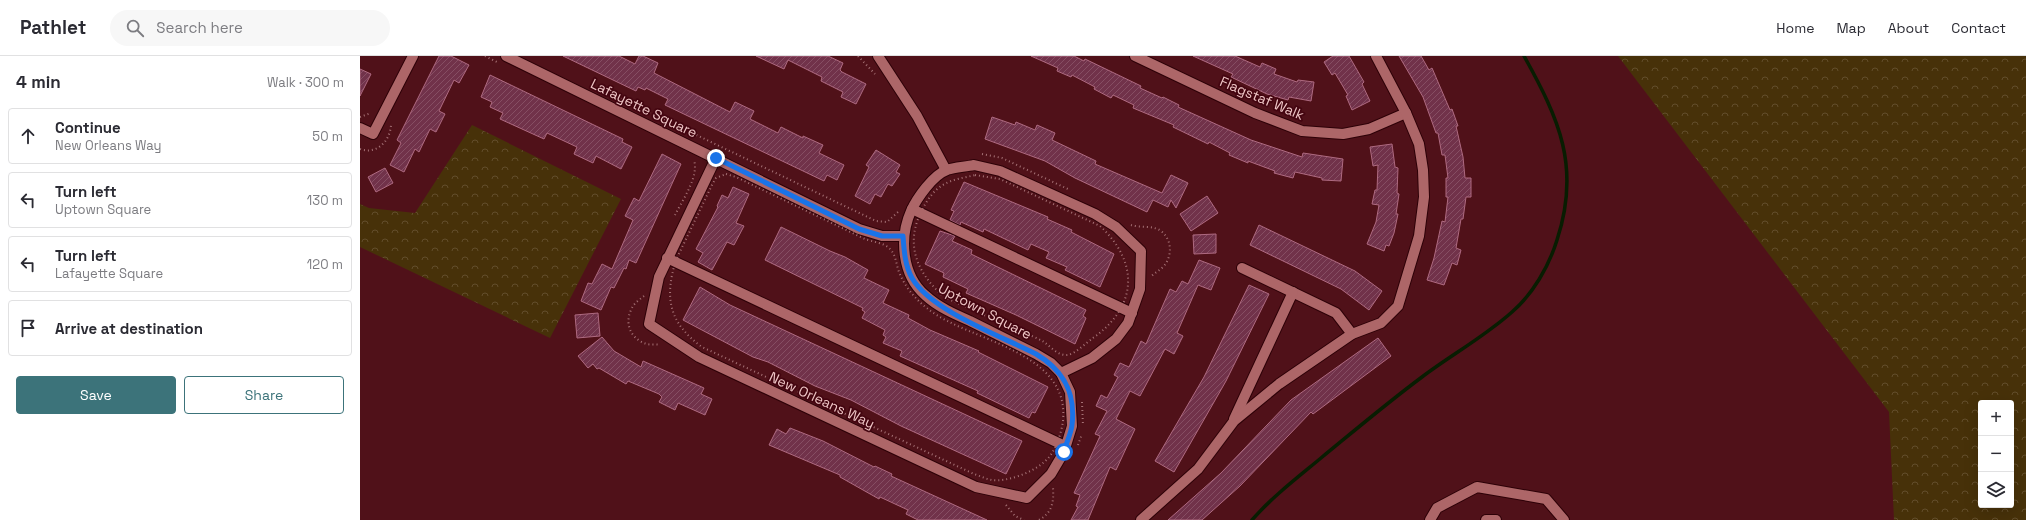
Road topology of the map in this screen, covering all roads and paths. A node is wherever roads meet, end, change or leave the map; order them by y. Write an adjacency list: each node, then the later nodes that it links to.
1 (412, 56): 11 (street)
2 (486, 56): 7 (path)
3 (858, 56): 8 (path)
4 (878, 56): 15 (street)
5 (1135, 56): 10 (street, Flagstaf Walk)
6 (1376, 56): 10 (street)
7 (502, 59): 14 (street, Lafayette Square)
8 (879, 78)
9 (615, 96): 17 (path)
10 (1406, 113): 29 (street)
11 (360, 128)
12 (982, 154): 16 (path)
13 (690, 155): 19 (path)
14 (716, 158): 21 (street, Lafayette Square); 23 (street, New Orleans Way)
15 (946, 170): 18 (street, Uptown Square); 28 (street)
16 (1072, 190)
17 (901, 207)
18 (912, 209): 21 (street, Uptown Square); 28 (street)
19 (673, 219)
20 (1127, 223): 25 (path)
21 (903, 236): 31 (street, Uptown Square)
22 (865, 239): 22 (path)
23 (667, 258): 34 (street); 34 (street, New Orleans Way)
24 (1242, 268): 27 (street)
25 (1150, 279)
26 (647, 292): 30 (path)
27 (1292, 292): 29 (street); 33 (street)
28 (1132, 313): 31 (street)
29 (1352, 334): 33 (street)
30 (661, 345)
31 (1061, 373): 34 (street, New Orleans Way)
32 (1082, 398): 35 (path)
33 (1234, 421): 38 (street)
34 (1065, 446)
35 (1075, 451)
36 (1054, 482): 37 (path)
37 (1038, 520)
38 (1142, 520)
39 (1430, 520): 42 (street)
40 (1486, 520): 41 (street)
41 (1496, 520)
42 (1564, 520)

